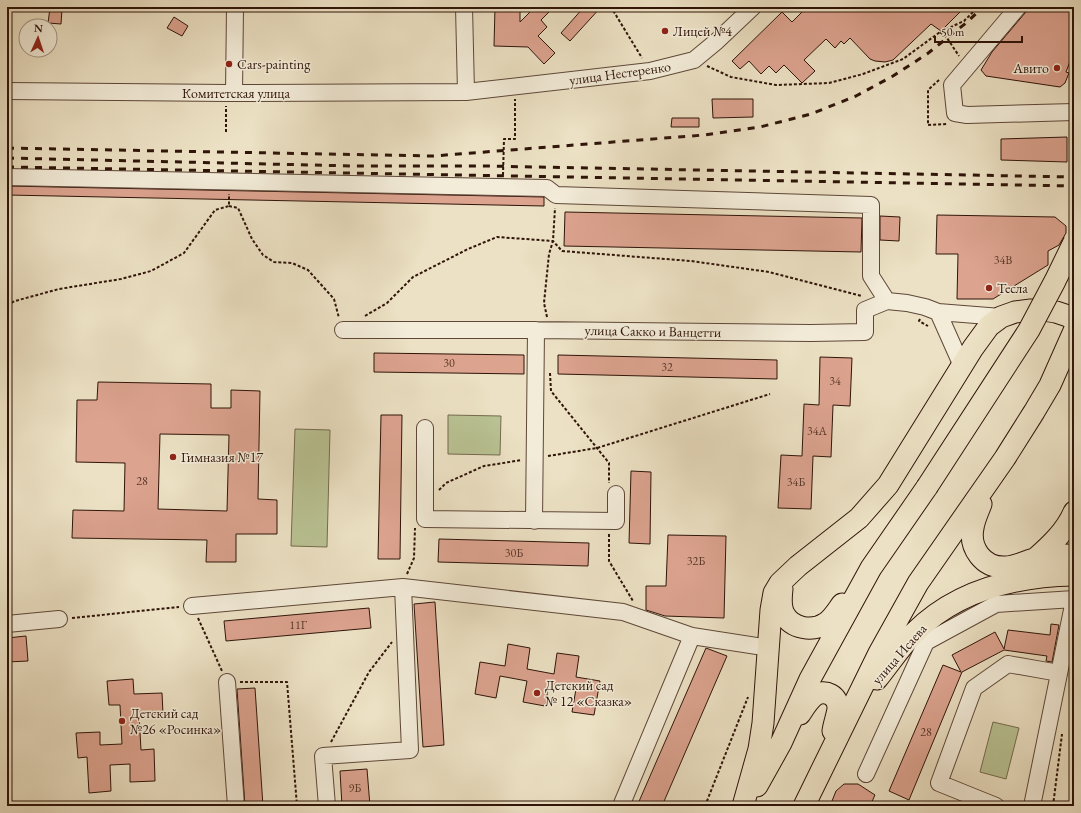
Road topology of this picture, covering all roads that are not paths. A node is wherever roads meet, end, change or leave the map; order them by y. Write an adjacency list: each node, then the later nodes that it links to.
1 (235, 7): 7 (street)
2 (464, 7): 6 (street)
3 (753, 7): 6 (street, улица Нестеренко)
4 (1018, 7): 8 (street)
5 (7, 91): 7 (street, Комитетская улица)
6 (466, 92): 7 (street, Комитетская улица)
7 (230, 99)
8 (1074, 112)
9 (7, 177): 11 (street)
10 (1074, 242): 26 (main road, bridge)
11 (887, 301): 12 (street, улица Сакко и Ванцетти); 16 (street, улица Сакко и Ванцетти)
12 (938, 312): 13 (street, улица Сакко и Ванцетти); 18 (street)
13 (1001, 317): 14 (main road); 18 (main road)
14 (1074, 320)
15 (343, 330): 16 (street, улица Сакко и Ванцетти)
16 (543, 330): 23 (street)
17 (1074, 331): 20 (main road)
18 (962, 366): 28 (main road)
19 (425, 428): 23 (street)
20 (990, 479): 25 (main road); 38 (main road)
21 (613, 490): 23 (street)
22 (1074, 512): 25 (main road)
23 (534, 521)
24 (1074, 555): 25 (main road)
25 (1035, 559)
26 (871, 568): 28 (main road); 39 (main road)
27 (1074, 575): 38 (main road, улица Исаева)
28 (786, 578): 35 (main road)
29 (403, 587): 31 (street); 34 (street); 43 (street)
30 (1074, 599): 36 (street); 41 (street)
31 (192, 606)
32 (59, 619): 33 (street)
33 (7, 624)
34 (692, 636): 35 (street); 44 (street)
35 (769, 648): 45 (main road)
36 (1059, 673): 48 (street); 49 (street)
37 (227, 682): 42 (street)
38 (848, 715): 40 (main road)
39 (781, 743): 40 (main road); 46 (main road)
40 (826, 758): 47 (main road)
41 (866, 774)
42 (236, 806)
43 (327, 806)
44 (621, 806)
45 (743, 806)
46 (746, 806)
47 (804, 806)
48 (996, 806)
49 (1032, 806)

